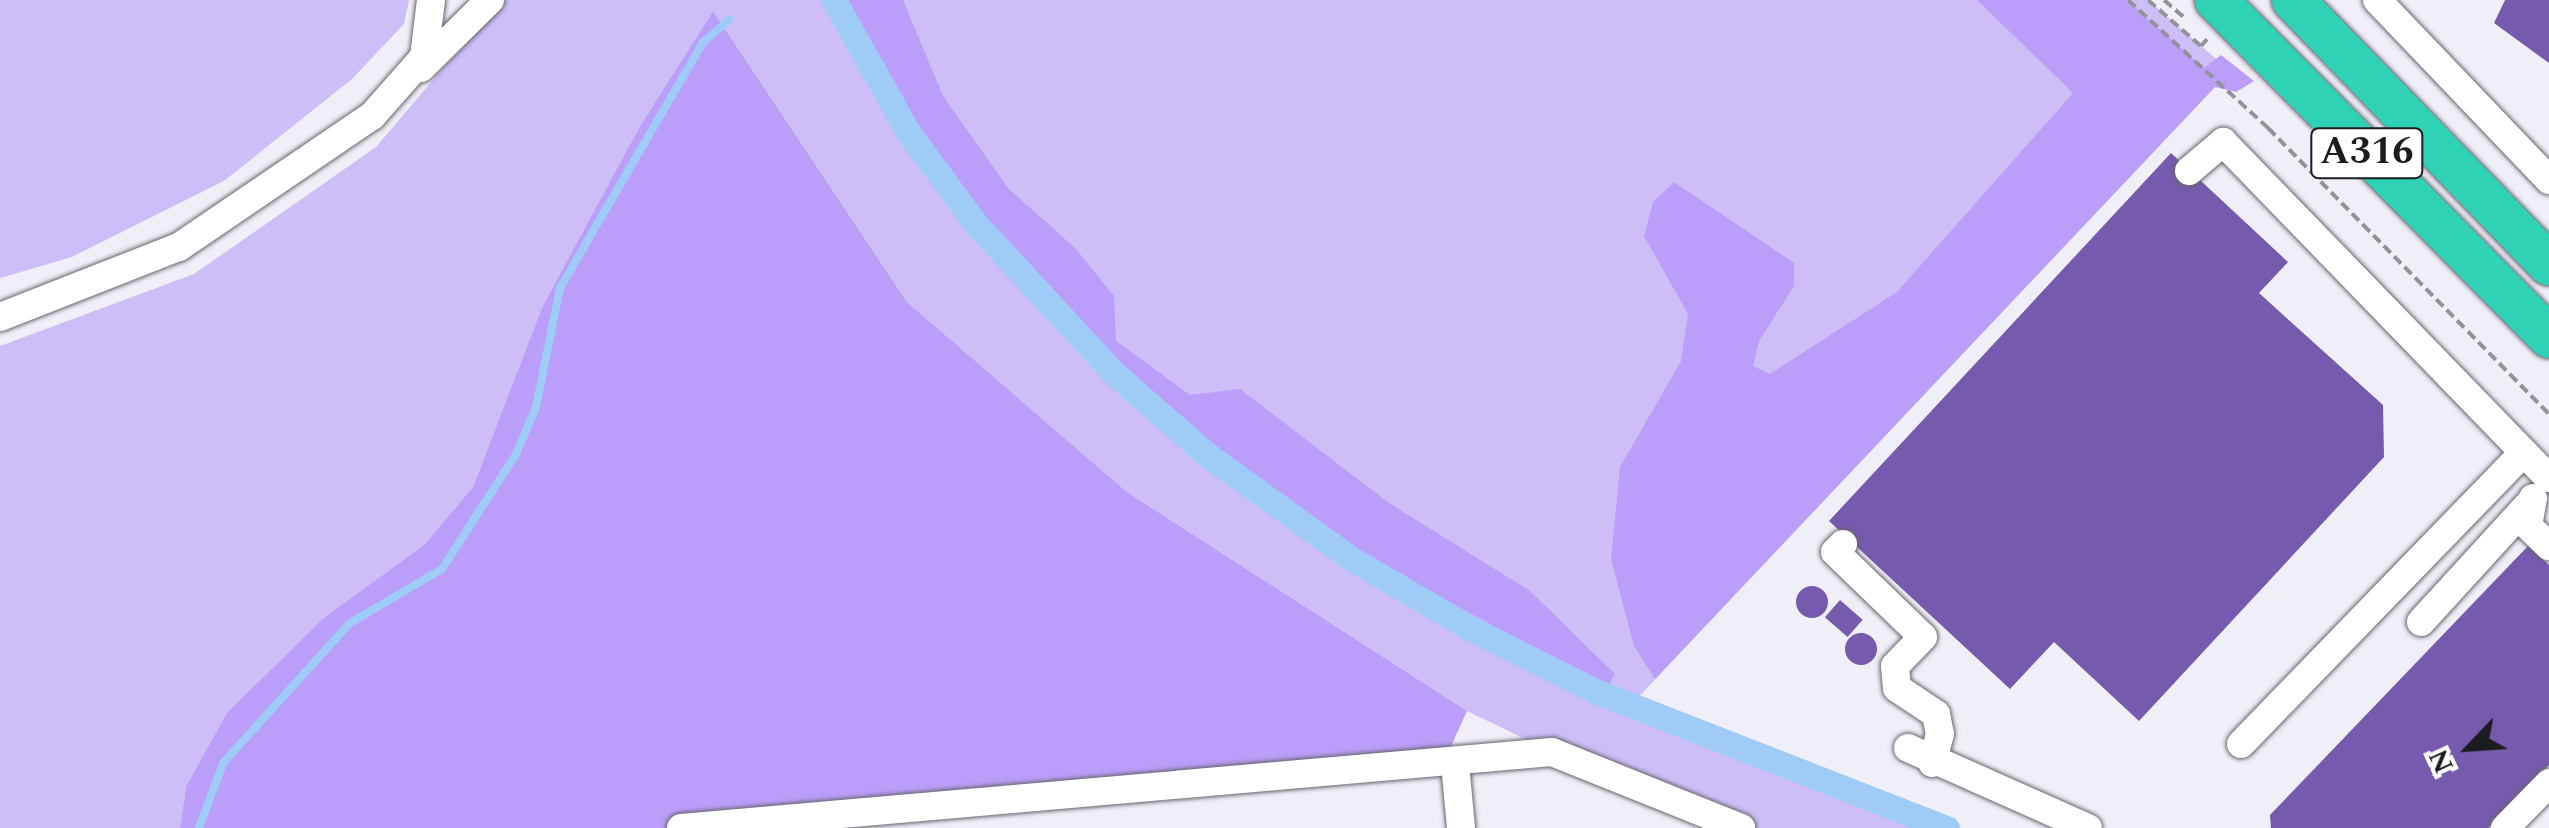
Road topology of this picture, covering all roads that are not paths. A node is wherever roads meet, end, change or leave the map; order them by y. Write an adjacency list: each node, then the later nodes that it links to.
1 (432, 0): 6 (street)
2 (490, 0): 6 (street)
3 (2216, 0): 10 (highway, A316)
4 (2293, 0): 9 (highway, A316)
5 (2377, 0): 8 (street)
6 (409, 80): 11 (street)
7 (2189, 170): 14 (street)
8 (2549, 180)
9 (2549, 264)
10 (2518, 307): 12 (highway, A316); 13 (highway, A316)
11 (0, 317)
12 (2549, 337)
13 (2549, 344)
14 (2522, 453): 15 (street); 20 (street)
15 (2549, 479): 16 (street)
16 (2528, 505): 18 (street); 19 (street)
17 (1843, 544): 26 (street)
18 (2549, 546)
19 (2421, 622)
20 (2241, 744)
21 (1455, 764): 23 (street); 24 (street); 25 (street)
22 (2549, 783): 27 (street)
23 (681, 828)
24 (1460, 828)
25 (1741, 828)
26 (2088, 828)
27 (2505, 828)

